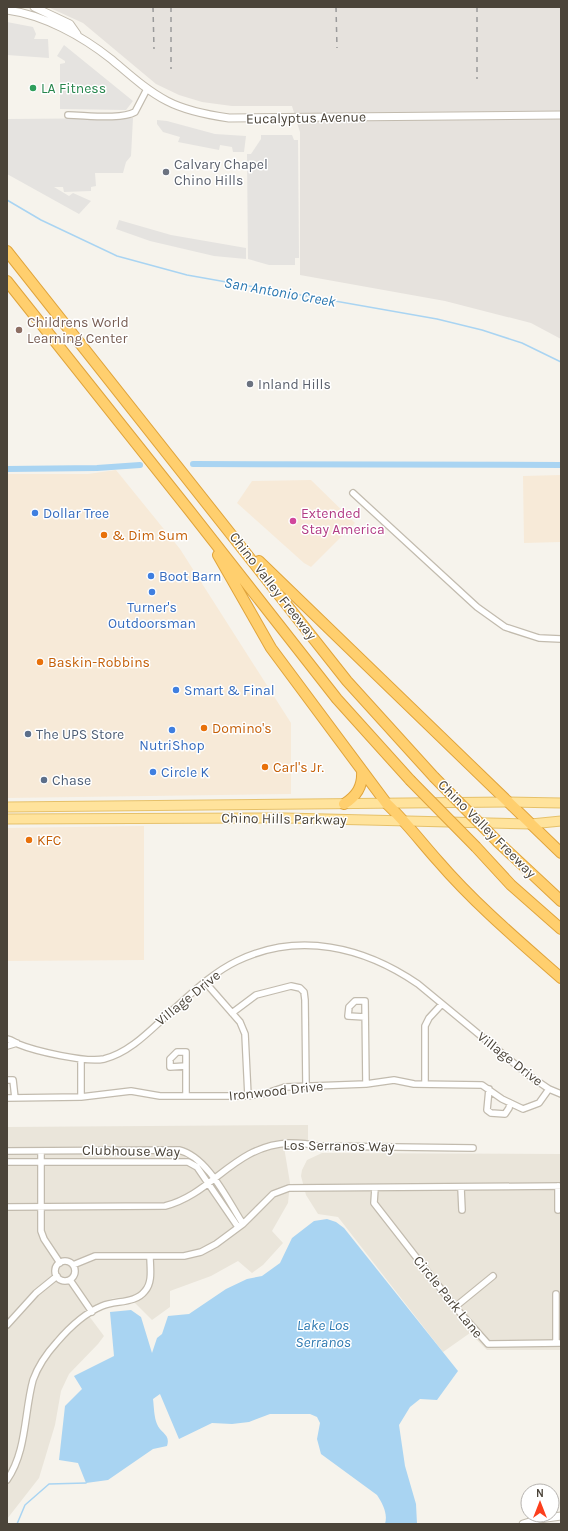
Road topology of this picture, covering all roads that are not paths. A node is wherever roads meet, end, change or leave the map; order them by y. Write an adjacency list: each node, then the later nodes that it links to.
1 (34, 7): 3 (street, Eucalyptus Avenue)
2 (7, 10): 3 (street, Eucalyptus Avenue)
3 (77, 34): 4 (street, Eucalyptus Avenue)
4 (147, 90): 5 (street); 6 (street, Eucalyptus Avenue)
5 (68, 115)
6 (561, 115)
7 (7, 252): 11 (highway, Chino Valley Freeway)
8 (7, 281): 10 (highway, Chino Valley Freeway)
9 (353, 493): 12 (street)
10 (202, 526): 13 (highway); 25 (highway, Chino Valley Freeway, bridge)
11 (232, 534): 14 (highway); 24 (highway, Chino Valley Freeway, bridge)
12 (561, 639)
13 (362, 771): 16 (highway); 17 (highway)
14 (507, 802): 15 (main road, Chino Hills Parkway); 17 (main road, Chino Hills Parkway); 22 (highway)
15 (561, 803)
16 (344, 804): 17 (main road, Chino Hills Parkway); 18 (main road, Chino Hills Parkway)
17 (388, 804): 21 (highway)
18 (7, 807)
19 (7, 819): 21 (main road, Chino Hills Parkway)
20 (561, 821): 22 (main road, Chino Hills Parkway)
21 (406, 822): 22 (main road, Chino Hills Parkway); 26 (highway)
22 (531, 824): 23 (highway)
23 (561, 853)
24 (561, 901)
25 (561, 929)
26 (561, 978)
27 (205, 982): 28 (street, Village Drive); 29 (street); 34 (street, Village Drive)
28 (442, 1004): 38 (street); 41 (street, Village Drive)
29 (232, 1013): 39 (street); 44 (street)
30 (365, 1017): 37 (street)
31 (7, 1039): 32 (street, Village Drive)
32 (17, 1043): 33 (street); 34 (street, Village Drive)
33 (7, 1046)
34 (81, 1060): 45 (street)
35 (186, 1066): 43 (street)
36 (7, 1080): 47 (street)
37 (366, 1084): 38 (street, Ironwood Drive); 39 (street, Ironwood Drive)
38 (425, 1084): 40 (street, Ironwood Drive)
39 (306, 1085): 44 (street, Ironwood Drive)
40 (488, 1089): 48 (street, Ironwood Drive); 48 (street)
41 (549, 1089): 42 (street, Village Drive); 48 (street, Ironwood Drive)
42 (561, 1094)
43 (186, 1096): 44 (street, Ironwood Drive); 45 (street, Ironwood Drive)
44 (248, 1096)
45 (81, 1097): 47 (street, Ironwood Drive)
46 (7, 1098): 47 (street, Ironwood Drive)
47 (15, 1098)
48 (510, 1103)
49 (472, 1148): 54 (street, Los Serranos Way)
50 (7, 1151): 51 (street, Clubhouse Way)
51 (41, 1151): 53 (street); 54 (street, Clubhouse Way)
52 (7, 1162): 53 (street, Clubhouse Way)
53 (41, 1162): 55 (street, Clubhouse Way); 60 (street)
54 (213, 1178): 55 (street, Los Serranos Way); 63 (street, Clubhouse Way)
55 (208, 1182): 60 (street, Los Serranos Way); 63 (street, Clubhouse Way)
56 (559, 1186): 58 (street); 62 (street)
57 (375, 1188): 58 (street); 63 (street); 71 (street, Circle Park Lane)
58 (461, 1188): 61 (street)
59 (7, 1207): 60 (street, Los Serranos Way)
60 (40, 1208): 65 (street)
61 (462, 1210)
62 (558, 1210)
63 (241, 1226): 64 (street)
64 (150, 1256): 66 (street); 72 (street)
65 (60, 1262): 66 (street); 67 (street)
66 (73, 1265): 69 (street)
67 (57, 1276): 69 (street); 73 (street)
68 (493, 1276): 71 (street)
69 (70, 1280): 72 (street)
70 (556, 1294): 74 (street)
71 (455, 1307): 74 (street, Circle Park Lane)
72 (92, 1312): 76 (street)
73 (7, 1325)
74 (559, 1343)
75 (7, 1467): 76 (street)
76 (13, 1471): 77 (street)
77 (7, 1480)
78 (561, 1516): 79 (street)
79 (523, 1524)

